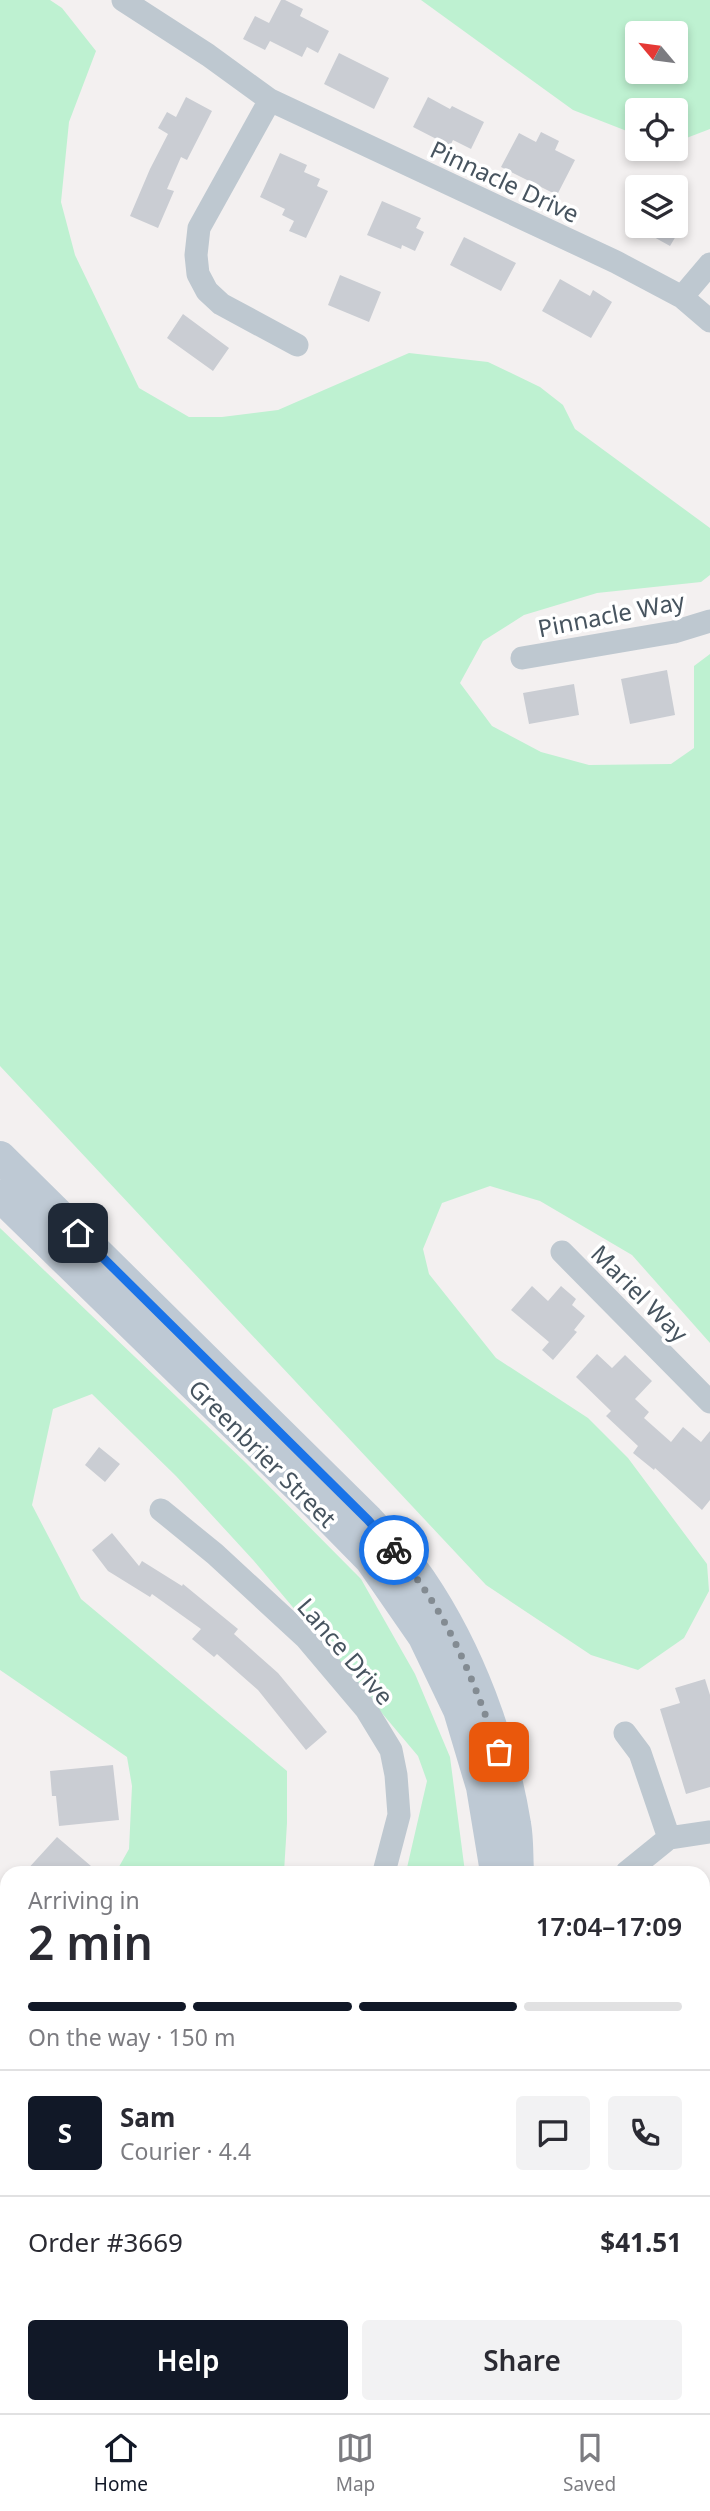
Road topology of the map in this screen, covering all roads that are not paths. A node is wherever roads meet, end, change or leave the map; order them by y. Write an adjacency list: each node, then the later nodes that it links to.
1 (123, 0): 2 (street, Pinnacle Drive)
2 (270, 100): 4 (street, Pinnacle Drive); 6 (street)
3 (710, 264): 4 (street)
4 (682, 297): 5 (street, Pinnacle Drive)
5 (710, 321)
6 (297, 345)
7 (710, 621): 8 (street, Pinnacle Way)
8 (523, 658)
9 (0, 1157): 19 (main road, Greenbrier Street)
10 (0, 1196): 18 (main road, Greenbrier Street)
11 (562, 1252): 12 (street, Mariel Way)
12 (710, 1402)
13 (161, 1510): 17 (street, Lance Drive)
14 (625, 1732): 16 (street)
15 (710, 1832): 16 (street)
16 (669, 1838): 20 (street)
17 (386, 1866)
18 (495, 1866)
19 (518, 1866)
20 (634, 1866)

